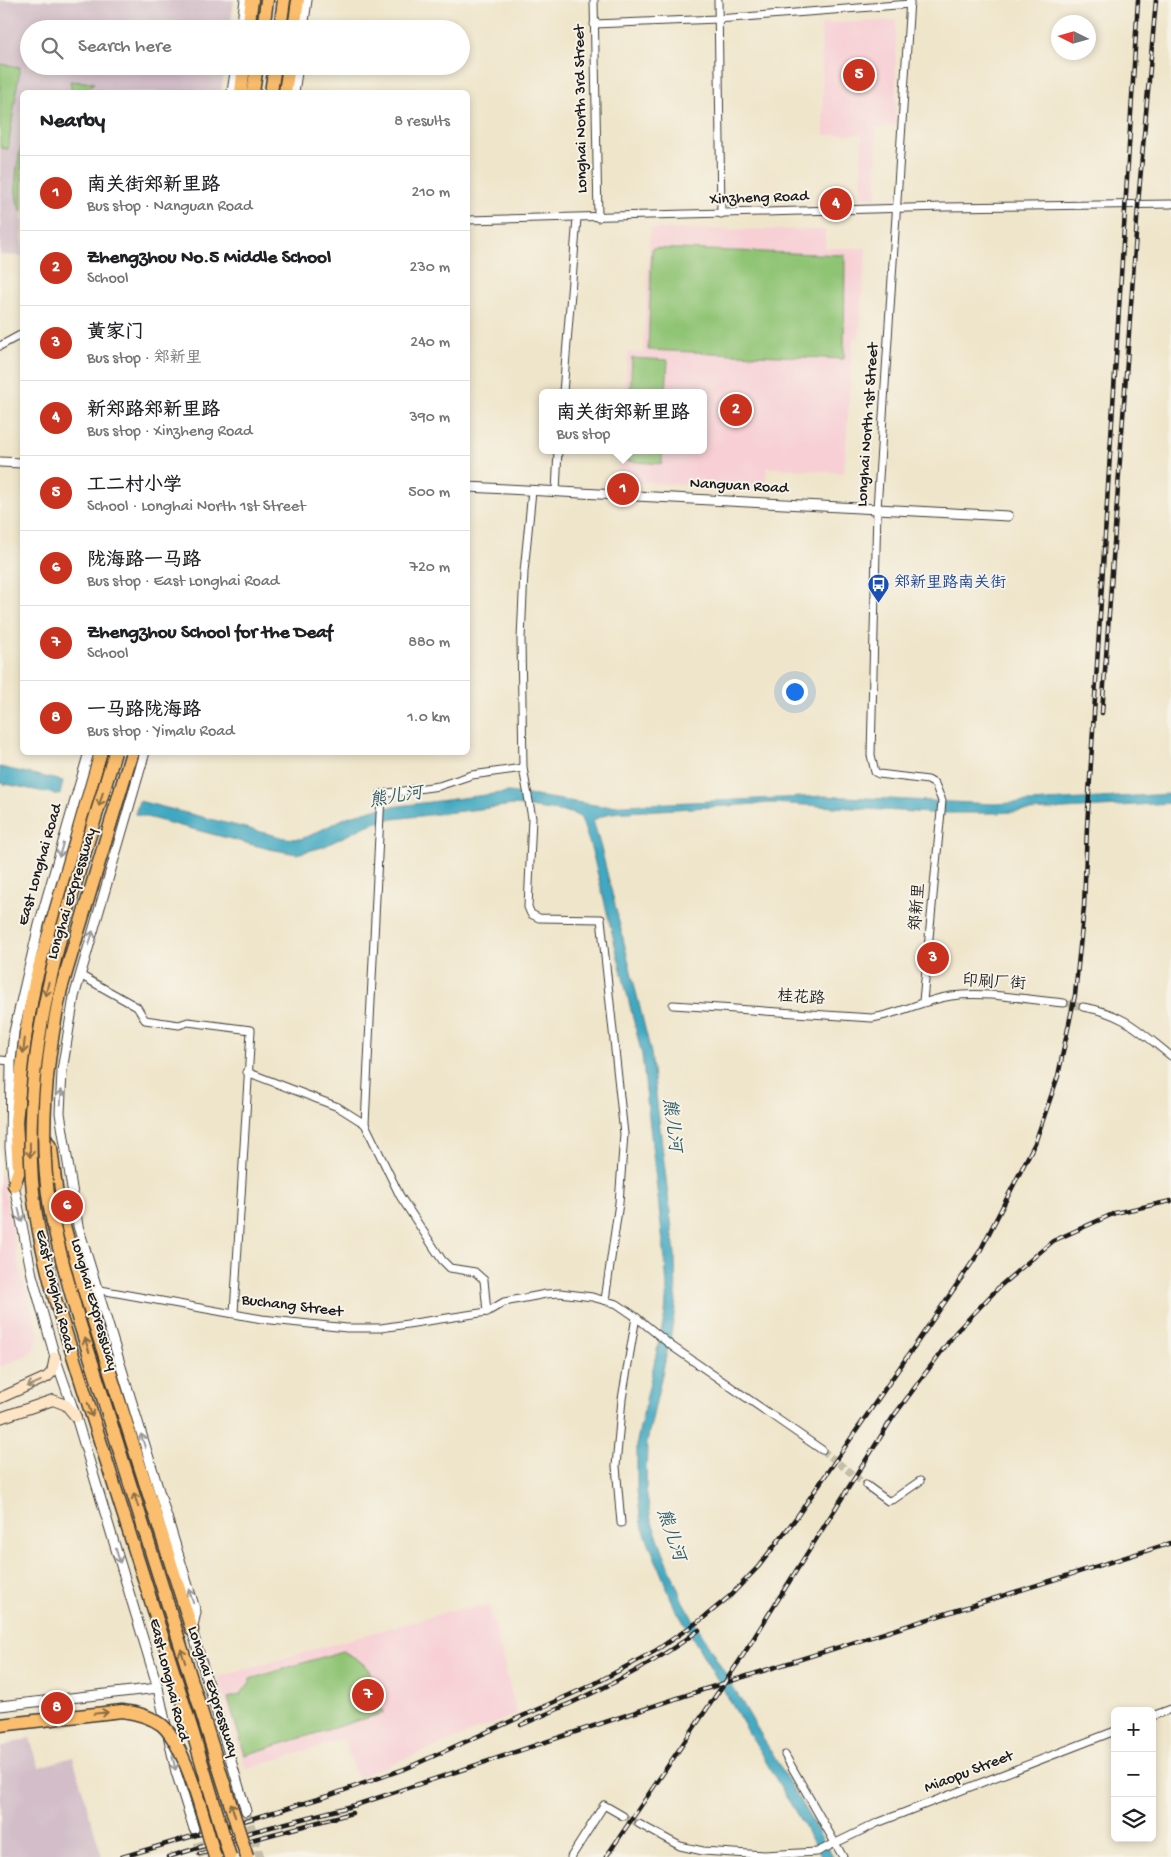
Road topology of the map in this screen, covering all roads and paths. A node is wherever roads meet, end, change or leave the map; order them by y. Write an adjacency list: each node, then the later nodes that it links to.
1 (245, 0): 11 (street)
2 (252, 0): 12 (highway)
3 (267, 0): 13 (highway)
4 (284, 0): 14 (highway)
5 (298, 0): 15 (highway)
6 (307, 0): 16 (street)
7 (594, 0): 17 (street, Longhai North 3rd Street)
8 (718, 0): 10 (street)
9 (910, 2): 10 (street); 31 (street, Longhai North 1st Street)
10 (718, 19): 17 (street); 32 (street)
11 (242, 20)
12 (249, 20)
13 (264, 20)
14 (281, 20)
15 (295, 20)
16 (304, 20)
17 (594, 24): 34 (street, Longhai North 3rd Street)
18 (235, 75): 24 (street)
19 (243, 75): 25 (highway)
20 (256, 75): 26 (highway)
21 (274, 75): 27 (highway)
22 (288, 75): 28 (highway)
23 (297, 75): 29 (street)
24 (232, 90)
25 (240, 90)
26 (253, 90)
27 (271, 90)
28 (285, 90)
29 (294, 90)
30 (1171, 204): 31 (street, Xinzheng Road)
31 (897, 208): 32 (street, Xinzheng Road); 45 (street, Longhai North 1st Street)
32 (721, 214): 34 (street, Xinzheng Road)
33 (577, 218): 34 (street, Xinzheng Road); 35 (street, Xinzheng Road); 38 (street)
34 (598, 218)
35 (470, 220)
36 (20, 335): 37 (street)
37 (0, 346)
38 (563, 389)
39 (558, 454): 44 (street)
40 (0, 462): 41 (street)
41 (20, 463)
42 (470, 487): 43 (street, Nanguan Road)
43 (532, 491): 44 (street, Nanguan Road); 52 (street)
44 (556, 492): 45 (street, Nanguan Road)
45 (877, 509): 46 (street, Nanguan Road); 53 (street, Longhai North 1st Street)
46 (1008, 516)
47 (88, 755): 61 (street, East Longhai Road, one-way to 61)
48 (100, 755): 65 (highway, one-way to 65)
49 (114, 755): 93 (highway, Longhai Expressway, one-way to 93, bridge)
50 (131, 755): 64 (highway, Longhai Expressway, bridge)
51 (144, 755): 54 (street, one-way to 51)
52 (523, 768): 63 (street); 67 (street)
53 (942, 801): 55 (street, 郑新里)
54 (80, 975): 62 (street); 66 (street, one-way to 54)
55 (923, 1001): 56 (street, 印刷厂街); 57 (street, 桂花路)
56 (1064, 1003)
57 (673, 1005)
58 (1083, 1006): 59 (street)
59 (1171, 1056)
60 (0, 1060): 61 (street)
61 (11, 1062): 65 (street, East Longhai Road)
62 (247, 1072): 63 (street); 69 (street)
63 (365, 1124): 68 (street)
64 (44, 1136): 79 (highway); 94 (highway, Longhai Expressway, one-way to 64, bridge)
65 (14, 1184): 71 (street, East Longhai Road, one-way to 71)
66 (95, 1289): 69 (street, Buchang Street); 79 (street, one-way to 66)
67 (605, 1300): 68 (street, Buchang Street); 70 (street, Buchang Street)
68 (487, 1312): 69 (street, Buchang Street)
69 (234, 1313)
70 (636, 1317): 75 (street, Buchang Street); 78 (street)
71 (55, 1357): 72 (main road, one-way to 72); 73 (street, East Longhai Road)
72 (0, 1398)
73 (76, 1417): 74 (main road); 80 (street, East Longhai Road, one-way to 80)
74 (0, 1418)
75 (822, 1450)
76 (920, 1481): 77 (street)
77 (866, 1485)
78 (621, 1523)
79 (192, 1630): 87 (street)
80 (158, 1688): 81 (street); 90 (street, East Longhai Road, one-way to 90)
81 (0, 1706)
82 (1171, 1709): 83 (street)
83 (1156, 1715)
84 (0, 1725): 92 (highway, one-way to 92, bridge)
85 (1111, 1733): 91 (street, Miaopu Street)
86 (785, 1755): 91 (street)
87 (246, 1811)
88 (623, 1816): 95 (street)
89 (639, 1824): 91 (street, Miaopu Street)
90 (194, 1829)
91 (836, 1844): 96 (street)
92 (216, 1857)
93 (230, 1857)
94 (247, 1857)
95 (571, 1857)
96 (843, 1857)

